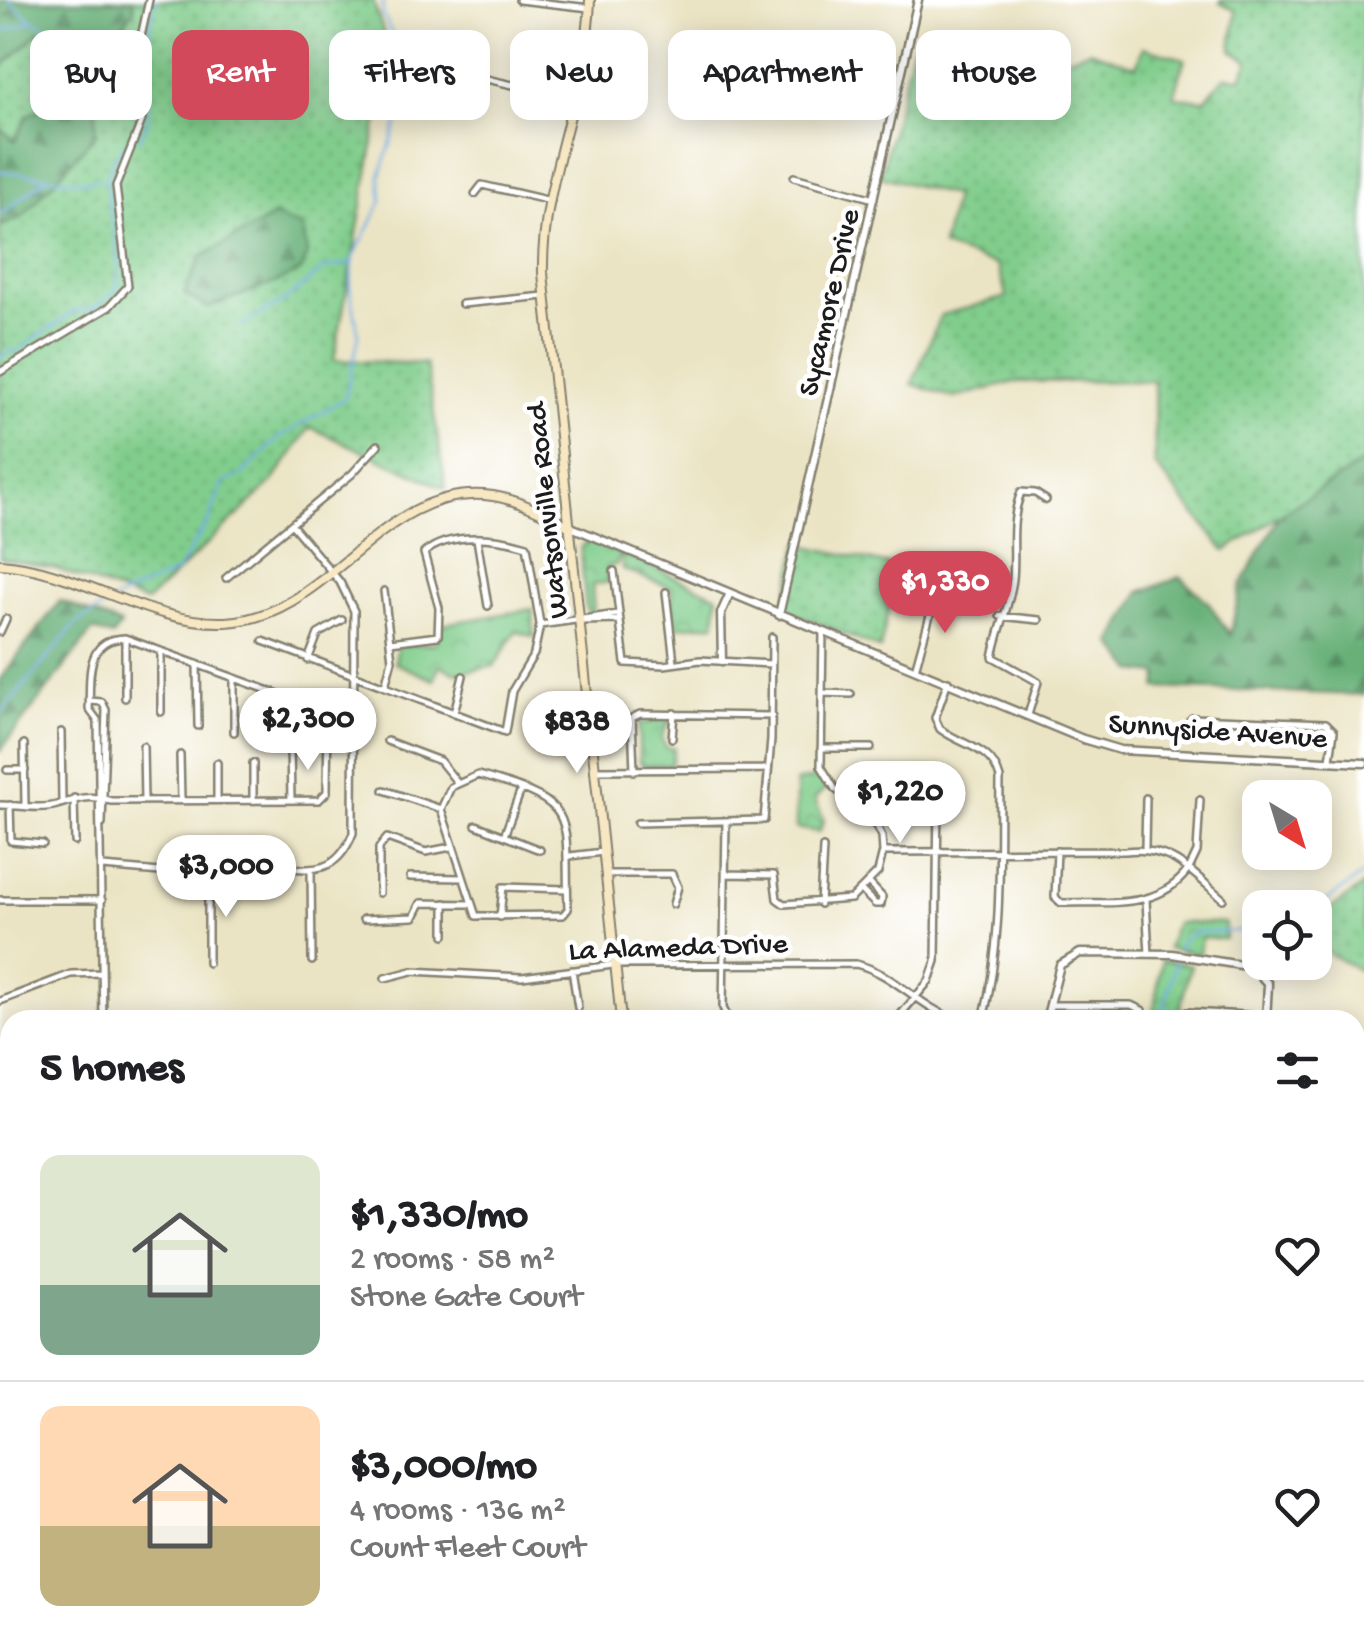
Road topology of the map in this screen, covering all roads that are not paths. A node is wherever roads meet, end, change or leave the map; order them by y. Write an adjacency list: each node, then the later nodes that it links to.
1 (149, 0): 13 (street)
2 (523, 0): 4 (street)
3 (918, 0): 9 (street, Sycamore Drive)
4 (590, 4): 5 (main road, Watsonville Road)
5 (586, 30)
6 (569, 120): 10 (main road, Watsonville Road)
7 (794, 176): 9 (street)
8 (475, 194): 10 (street)
9 (874, 199): 28 (street, Sycamore Drive)
10 (550, 201): 11 (main road, Watsonville Road)
11 (545, 296): 12 (street); 17 (main road, Watsonville Road)
12 (462, 304)
13 (0, 372)
14 (378, 446): 16 (street)
15 (1046, 500): 29 (street)
16 (292, 525): 21 (street); 22 (street)
17 (570, 526): 21 (main road); 25 (street, Sunnyside Avenue); 33 (main road, Watsonville Road)
18 (477, 539): 27 (street); 35 (street); 41 (street)
19 (0, 564): 21 (main road)
20 (614, 571): 30 (street)
21 (332, 572): 52 (street)
22 (226, 578)
23 (384, 590): 41 (street)
24 (666, 592): 46 (street)
25 (730, 593): 28 (street, Sunnyside Avenue); 47 (street)
26 (936, 594): 50 (street)
27 (488, 606)
28 (779, 614): 37 (street, Sunnyside Avenue)
29 (1000, 616): 34 (street); 66 (street)
30 (618, 617): 33 (street); 46 (street)
31 (6, 619): 36 (street)
32 (342, 620): 44 (street)
33 (580, 620): 35 (street); 88 (main road, Watsonville Road)
34 (1039, 620)
35 (540, 625): 43 (street)
36 (0, 632)
37 (823, 632): 50 (street, Sunnyside Avenue); 57 (street)
38 (772, 637): 49 (street)
39 (125, 638): 42 (street); 59 (street); 60 (street)
40 (263, 641): 44 (street)
41 (390, 642): 55 (street)
42 (161, 651): 48 (street); 63 (street)
43 (534, 654): 45 (street); 64 (street)
44 (308, 660): 52 (street)
45 (540, 660)
46 (674, 662): 47 (street)
47 (722, 662): 49 (street)
48 (198, 664): 53 (street); 69 (street)
49 (771, 664): 67 (street)
50 (916, 666): 54 (street, Sunnyside Avenue)
51 (462, 676): 64 (street)
52 (354, 677): 55 (street); 62 (street)
53 (234, 678): 56 (street); 71 (street)
54 (948, 680): 66 (street, Sunnyside Avenue); 121 (street)
55 (385, 686): 64 (street)
56 (270, 690): 61 (street); 68 (street)
57 (822, 694): 58 (street); 78 (street)
58 (851, 694)
59 (125, 698)
60 (90, 700): 94 (street); 94 (street)
61 (328, 710): 62 (street); 101 (street)
62 (354, 710): 127 (street)
63 (161, 712)
64 (454, 713)
65 (674, 713): 67 (street); 73 (street); 89 (street)
66 (1028, 715): 81 (street, Sunnyside Avenue)
67 (772, 716): 85 (street)
68 (272, 719)
69 (198, 726)
70 (61, 732): 103 (street)
71 (234, 732)
72 (1178, 733): 81 (street)
73 (672, 738)
74 (388, 741): 90 (street)
75 (24, 744): 87 (street)
76 (144, 746): 97 (street)
77 (290, 746): 101 (street)
78 (821, 748): 79 (street); 109 (street)
79 (871, 748)
80 (180, 755): 98 (street)
81 (1330, 760): 82 (street, Sunnyside Avenue)
82 (1364, 762)
83 (216, 763): 99 (street)
84 (253, 763): 100 (street)
85 (767, 769): 89 (street); 111 (street)
86 (7, 770): 87 (street)
87 (24, 770): 106 (street)
88 (595, 770): 89 (street); 123 (main road, Watsonville Road)
89 (634, 770)
90 (456, 782): 92 (street); 108 (street)
91 (384, 790): 108 (street)
92 (521, 790): 113 (street); 125 (street)
93 (74, 798): 94 (street); 103 (street); 114 (street)
94 (102, 798): 97 (street); 126 (street)
95 (1146, 798): 117 (street)
96 (938, 799): 120 (street)
97 (144, 800): 98 (street)
98 (181, 800): 99 (street)
99 (217, 800): 100 (street)
100 (254, 800): 101 (street)
101 (291, 800)
102 (1200, 800): 128 (street)
103 (62, 802): 106 (street)
104 (0, 805): 105 (street)
105 (10, 806): 106 (street); 115 (street)
106 (25, 806)
107 (878, 808): 109 (street)
108 (441, 809): 116 (street)
109 (871, 815): 124 (street)
110 (638, 823): 111 (street)
111 (726, 823): 130 (street)
112 (476, 826): 113 (street)
113 (504, 836): 119 (street)
114 (75, 842)
115 (43, 844)
116 (451, 846): 133 (street); 137 (street)
117 (1146, 847): 122 (street); 128 (street)
118 (824, 848): 145 (street)
119 (540, 850)
120 (937, 850): 121 (street); 124 (street); 157 (street)
121 (999, 851): 122 (street); 166 (street)
122 (1058, 851): 141 (street)
123 (603, 852): 125 (street); 129 (main road, Watsonville Road)
124 (883, 852): 134 (street)
125 (570, 856): 135 (street)
126 (103, 866): 131 (street); 140 (street)
127 (311, 870): 131 (street); 150 (street)
128 (1188, 870): 138 (street); 141 (street)
129 (606, 874): 144 (street); 153 (main road, Watsonville Road)
130 (727, 874): 145 (street); 152 (street)
131 (208, 877): 151 (street)
132 (410, 877): 133 (street)
133 (461, 878): 143 (street)
134 (870, 884): 136 (street); 136 (street)
135 (566, 888): 146 (street); 146 (street)
136 (863, 892): 145 (street)
137 (379, 893)
138 (1223, 899)
139 (0, 900): 140 (street)
140 (104, 900): 155 (street)
141 (1146, 900): 149 (street)
142 (445, 903): 143 (street); 147 (street); 148 (street)
143 (470, 904): 146 (street)
144 (673, 904)
145 (820, 904)
146 (500, 917)
147 (363, 920)
148 (444, 935)
149 (1149, 954): 159 (street); 169 (street)
150 (312, 961)
151 (208, 963)
152 (722, 964): 153 (street, La Alameda Drive); 157 (street, La Alameda Drive); 163 (street)
153 (613, 966): 154 (street, La Alameda Drive); 162 (main road, Watsonville Road)
154 (572, 970): 156 (street, La Alameda Drive); 160 (street)
155 (102, 973): 158 (street); 161 (street)
156 (384, 978)
157 (914, 999): 164 (street); 165 (street, La Alameda Drive)
158 (0, 1001)
159 (1050, 1005): 167 (street); 168 (street)
160 (578, 1008)
161 (102, 1010)
162 (620, 1010)
163 (724, 1010)
164 (905, 1010)
165 (929, 1010)
166 (986, 1010)
167 (1049, 1010)
168 (1142, 1010)
169 (1266, 1010)

